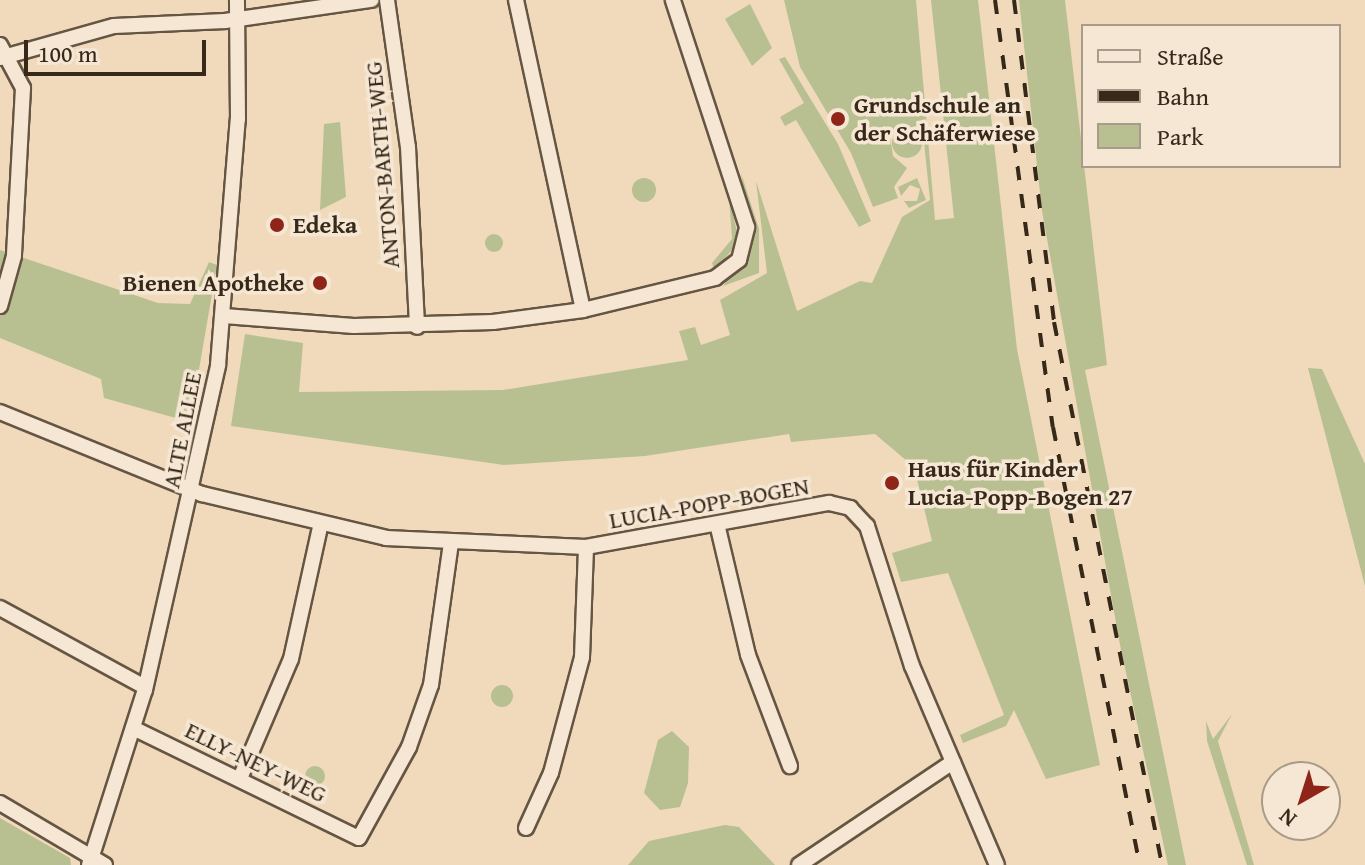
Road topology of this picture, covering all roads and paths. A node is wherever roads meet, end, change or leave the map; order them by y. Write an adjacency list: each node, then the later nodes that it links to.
1 (237, 0): 6 (street, ALTE ALLEE)
2 (371, 0): 6 (street)
3 (387, 0): 11 (street, ANTON-BARTH-WEG)
4 (516, 0): 9 (street)
5 (673, 0): 9 (street)
6 (238, 20): 7 (street); 10 (street, ALTE ALLEE)
7 (2, 53): 8 (street)
8 (0, 306)
9 (583, 310): 11 (street)
10 (224, 316): 11 (street); 13 (street, ALTE ALLEE)
11 (417, 327)
12 (0, 412): 13 (street, LUCIA-POPP-BOGEN)
13 (193, 491): 14 (street, LUCIA-POPP-BOGEN); 19 (street, ALTE ALLEE)
14 (320, 527): 16 (street, LUCIA-POPP-BOGEN); 23 (street)
15 (718, 528): 17 (street, LUCIA-POPP-BOGEN); 21 (street, LUCIA-POPP-BOGEN); 22 (street)
16 (451, 543): 17 (street, LUCIA-POPP-BOGEN); 23 (street, ELLY-NEY-WEG)
17 (586, 547): 25 (street)
18 (0, 608): 19 (street)
19 (145, 687): 20 (street, ALTE ALLEE)
20 (133, 728): 23 (street, ELLY-NEY-WEG); 26 (street, ALTE ALLEE)
21 (953, 762): 28 (street); 29 (street, LUCIA-POPP-BOGEN)
22 (790, 766)
23 (241, 776)
24 (0, 803): 26 (street)
25 (526, 828)
26 (90, 861): 27 (street)
27 (105, 865)
28 (799, 865)
29 (997, 865)

